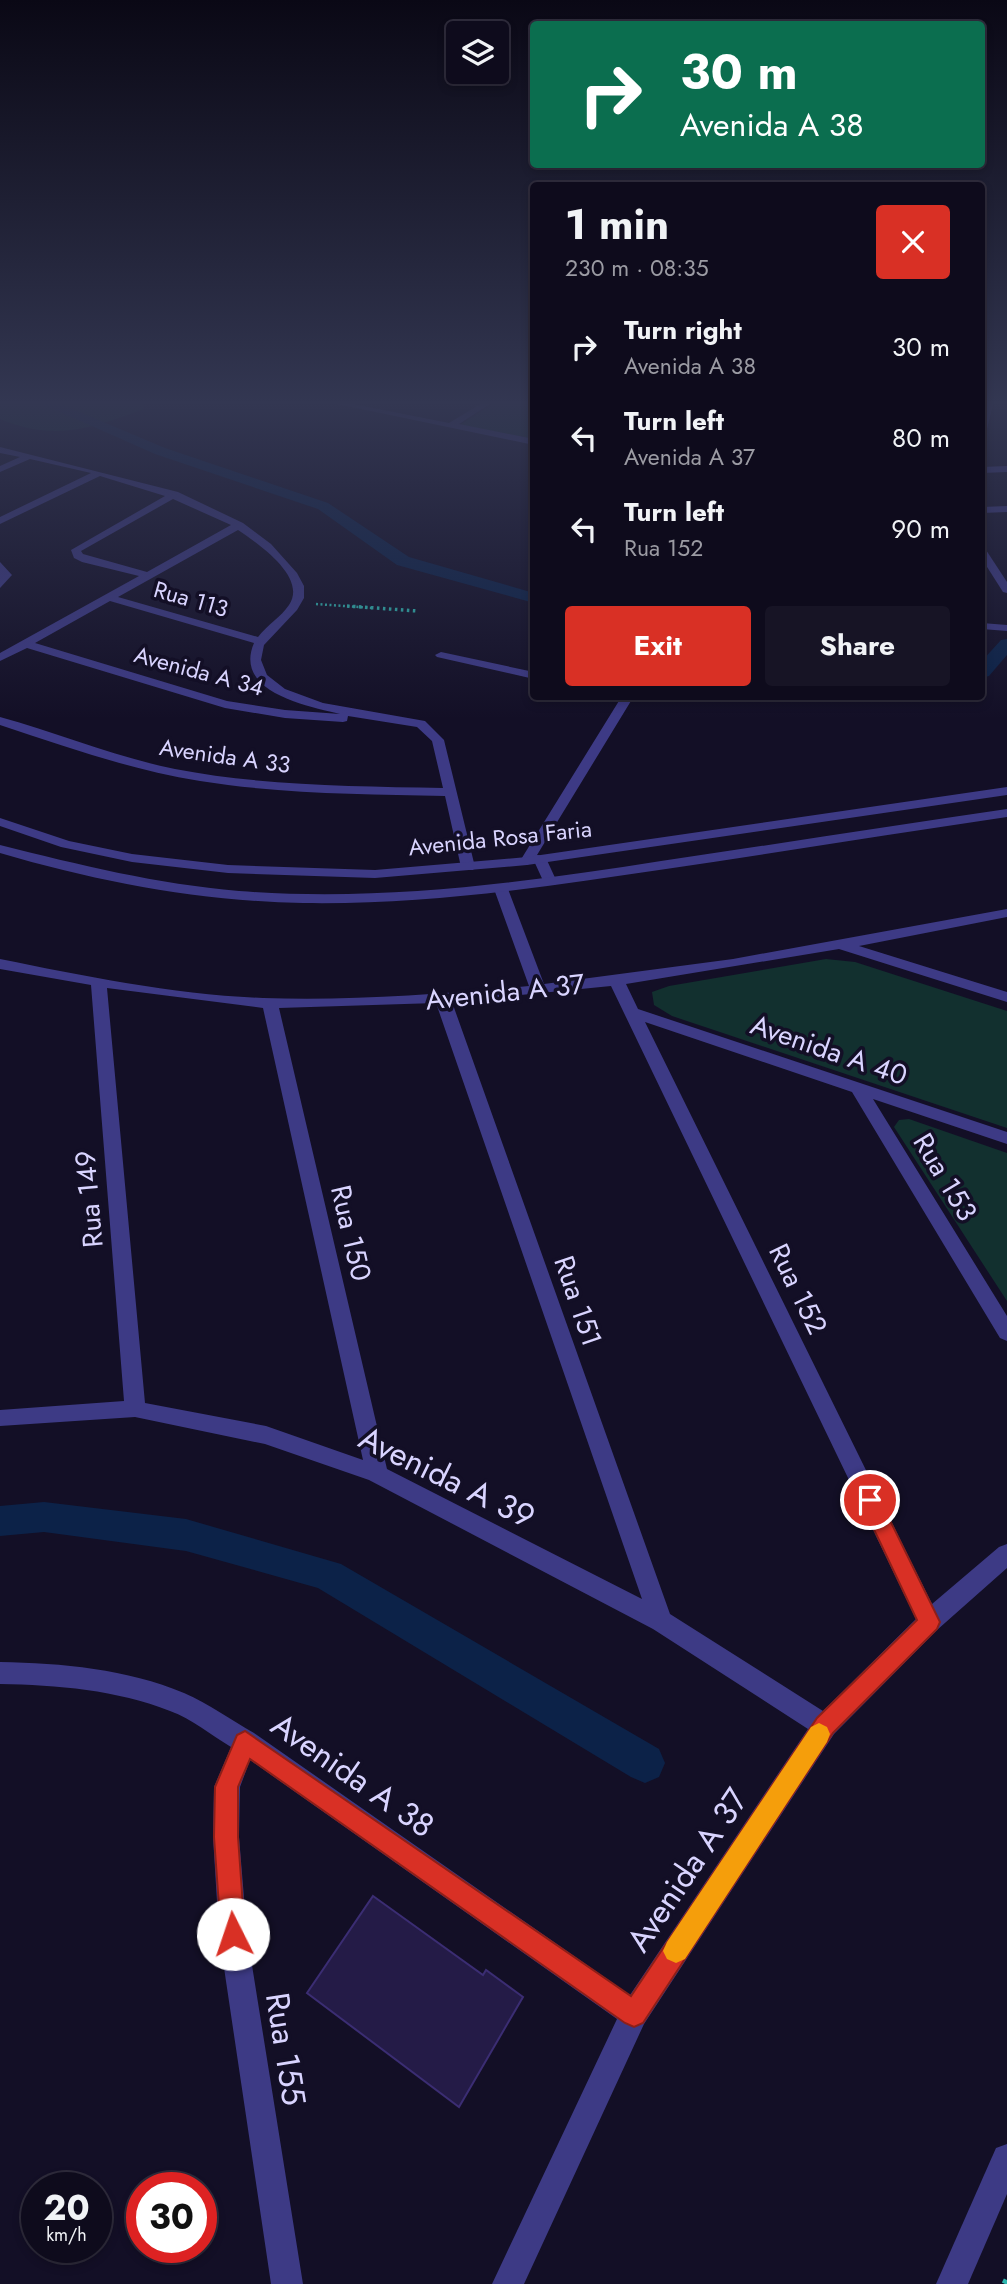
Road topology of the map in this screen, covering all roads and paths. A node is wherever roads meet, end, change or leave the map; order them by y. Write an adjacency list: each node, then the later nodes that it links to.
1 (30, 507): 6 (street)
2 (153, 507): 10 (street)
3 (201, 507): 7 (street)
4 (1007, 509): 5 (street)
5 (985, 510)
6 (0, 521)
7 (239, 525): 10 (street); 14 (street)
8 (985, 557): 12 (street)
9 (0, 565): 11 (street)
10 (148, 575): 13 (street)
11 (0, 585)
12 (1007, 590)
13 (110, 597): 18 (street, Rua 113); 19 (street)
14 (298, 602): 15 (path); 18 (street)
15 (418, 611)
16 (985, 625): 17 (street)
17 (1007, 628)
18 (260, 641): 25 (street)
19 (27, 643): 21 (street); 25 (street, Avenida A 34)
20 (441, 655): 22 (street)
21 (0, 658)
22 (530, 675)
23 (625, 700): 33 (street)
24 (0, 721): 27 (street, Avenida A 33)
25 (406, 723): 27 (street)
26 (1007, 791): 28 (street, Avenida Rosa Faria)
27 (450, 792): 34 (street)
28 (929, 803): 31 (street); 33 (street, Avenida Rosa Faria)
29 (1007, 813): 31 (street, Avenida Rosa Faria)
30 (0, 822): 34 (street, Avenida Rosa Faria)
31 (948, 822): 35 (street, Avenida Rosa Faria)
32 (0, 849): 36 (street, Avenida Rosa Faria)
33 (534, 860): 34 (street, Avenida Rosa Faria); 35 (street)
34 (467, 867)
35 (550, 882): 36 (street, Avenida Rosa Faria)
36 (501, 889): 42 (street)
37 (1007, 913): 38 (street, Avenida A 37)
38 (841, 945): 40 (street, Avenida A 37); 43 (street)
39 (0, 964): 41 (street, Avenida A 37)
40 (616, 981): 42 (street, Avenida A 37); 46 (street, Rua 152)
41 (99, 984): 45 (street, Avenida A 37); 50 (street, Rua 149)
42 (538, 989): 44 (street, Avenida A 37)
43 (1007, 998)
44 (443, 1000): 45 (street, Avenida A 37); 54 (street, Rua 151)
45 (270, 1003): 52 (street, Rua 150)
46 (633, 1013): 47 (street, Avenida A 40); 55 (street, Rua 152)
47 (857, 1087): 48 (street, Avenida A 40); 49 (street, Rua 153)
48 (1007, 1139)
49 (1007, 1333)
50 (135, 1409): 51 (street, Avenida A 39); 52 (street, Avenida A 39)
51 (0, 1418)
52 (377, 1474): 54 (street, Avenida A 39)
53 (1007, 1554): 55 (street, Avenida A 37)
54 (661, 1621): 57 (street, Avenida A 39)
55 (929, 1622): 57 (street, Avenida A 37)
56 (0, 1673): 58 (street, Avenida A 38)
57 (825, 1726): 59 (street, Avenida A 37)
58 (245, 1742): 59 (street, Avenida A 38); 61 (street, Rua 155)
59 (634, 2014): 62 (street, Avenida A 37)
60 (1007, 2159): 63 (street)
61 (287, 2284)
62 (508, 2284)
63 (952, 2284)

